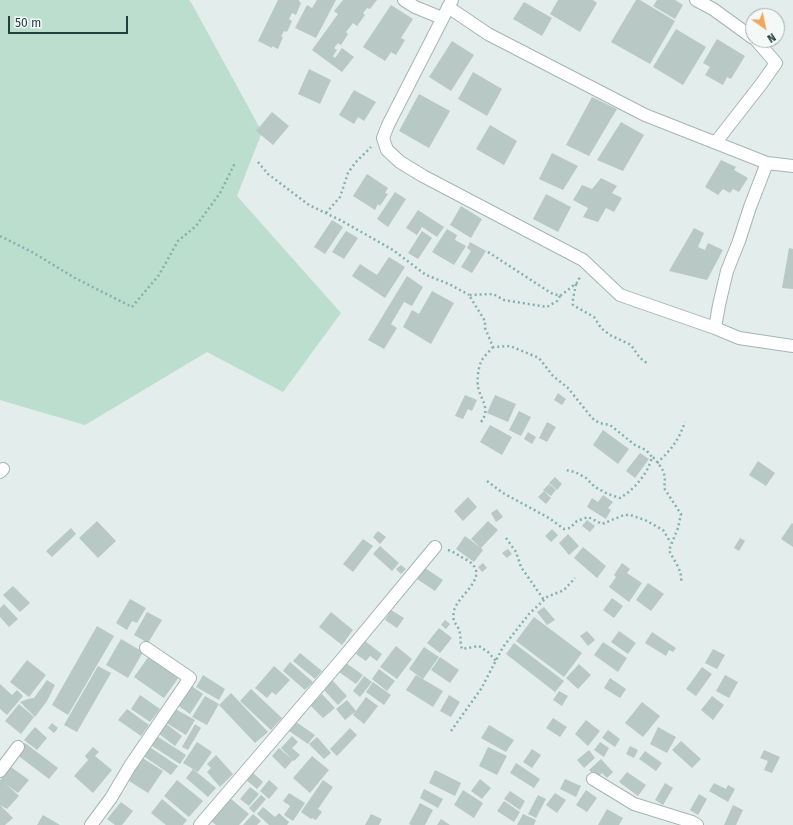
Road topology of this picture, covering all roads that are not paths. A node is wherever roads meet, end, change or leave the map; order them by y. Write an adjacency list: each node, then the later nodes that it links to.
1 (404, 0): 4 (street)
2 (696, 0): 5 (street)
3 (450, 4): 4 (street); 7 (street)
4 (442, 18): 10 (street)
5 (745, 32)
6 (763, 48): 7 (street)
7 (716, 142): 8 (street)
8 (766, 163): 9 (street); 10 (street)
9 (793, 166)
10 (716, 328): 11 (street)
11 (793, 346)
12 (434, 547): 18 (street)
13 (146, 648): 17 (street)
14 (18, 748): 15 (street)
15 (0, 771)
16 (593, 779): 19 (street)
17 (91, 825)
18 (200, 825)
19 (697, 825)

